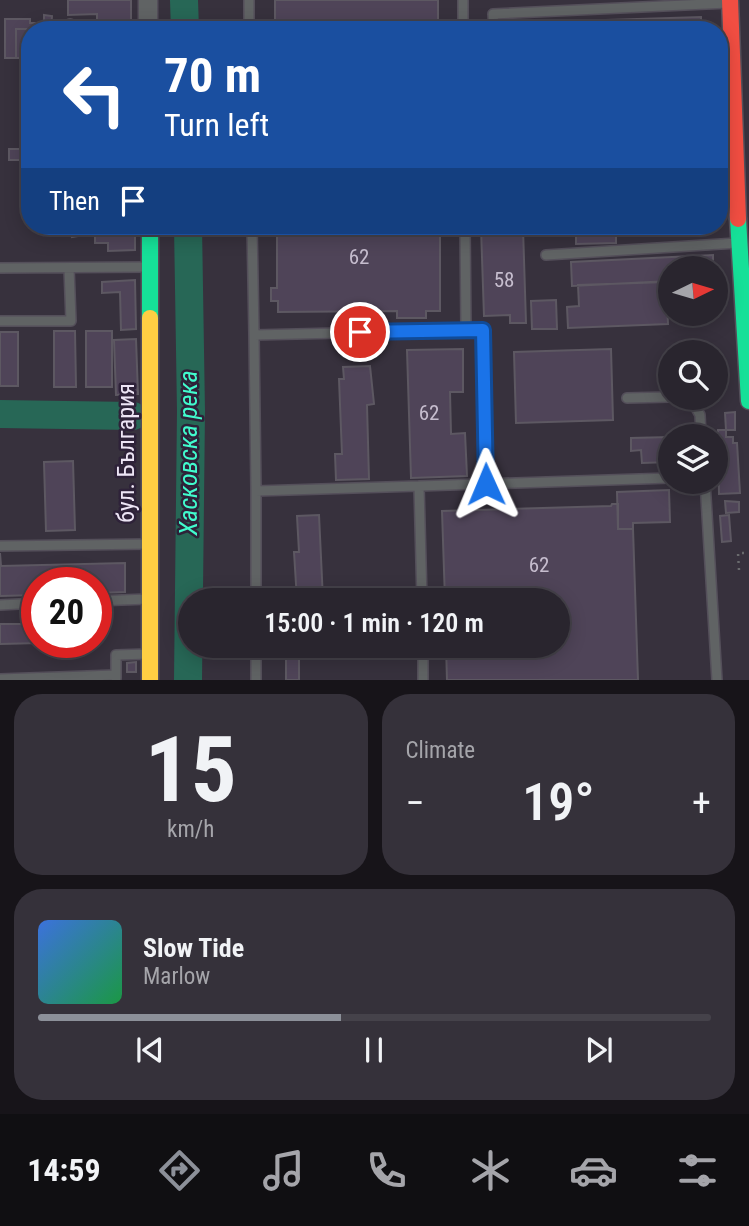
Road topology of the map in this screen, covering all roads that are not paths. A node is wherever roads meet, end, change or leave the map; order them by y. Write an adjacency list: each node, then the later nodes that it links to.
1 (148, 0): 5 (street)
2 (249, 0): 6 (lane)
3 (463, 0): 7 (lane)
4 (730, 2): 8 (lane); 12 (street)
5 (148, 21)
6 (250, 21)
7 (463, 21)
8 (493, 21)
9 (150, 235): 14 (street, бул. България)
10 (252, 235): 19 (lane)
11 (465, 235): 18 (lane)
12 (739, 243): 13 (lane); 22 (street)
13 (546, 256)
14 (151, 267): 16 (lane); 28 (street, бул. България)
15 (0, 268): 16 (lane)
16 (69, 268): 17 (lane)
17 (0, 321)
18 (466, 330): 19 (lane); 24 (lane)
19 (254, 335): 26 (lane)
20 (658, 397): 21 (lane)
21 (627, 398)
22 (749, 401)
23 (658, 478): 24 (lane)
24 (486, 484): 25 (lane)
25 (419, 486): 26 (lane); 31 (lane)
26 (256, 491): 30 (lane)
27 (706, 494): 44 (lane)
28 (150, 544): 29 (lane); 32 (street, бул. България)
29 (0, 546)
30 (256, 588)
31 (422, 588)
32 (150, 599): 33 (lane); 36 (street, бул. България)
33 (112, 600)
34 (21, 604): 35 (lane)
35 (0, 605)
36 (150, 654): 39 (lane); 41 (street, бул. България)
37 (256, 658): 42 (lane)
38 (423, 658): 43 (lane)
39 (116, 677): 40 (lane)
40 (0, 680)
41 (150, 680)
42 (256, 680)
43 (424, 680)
44 (718, 680)

